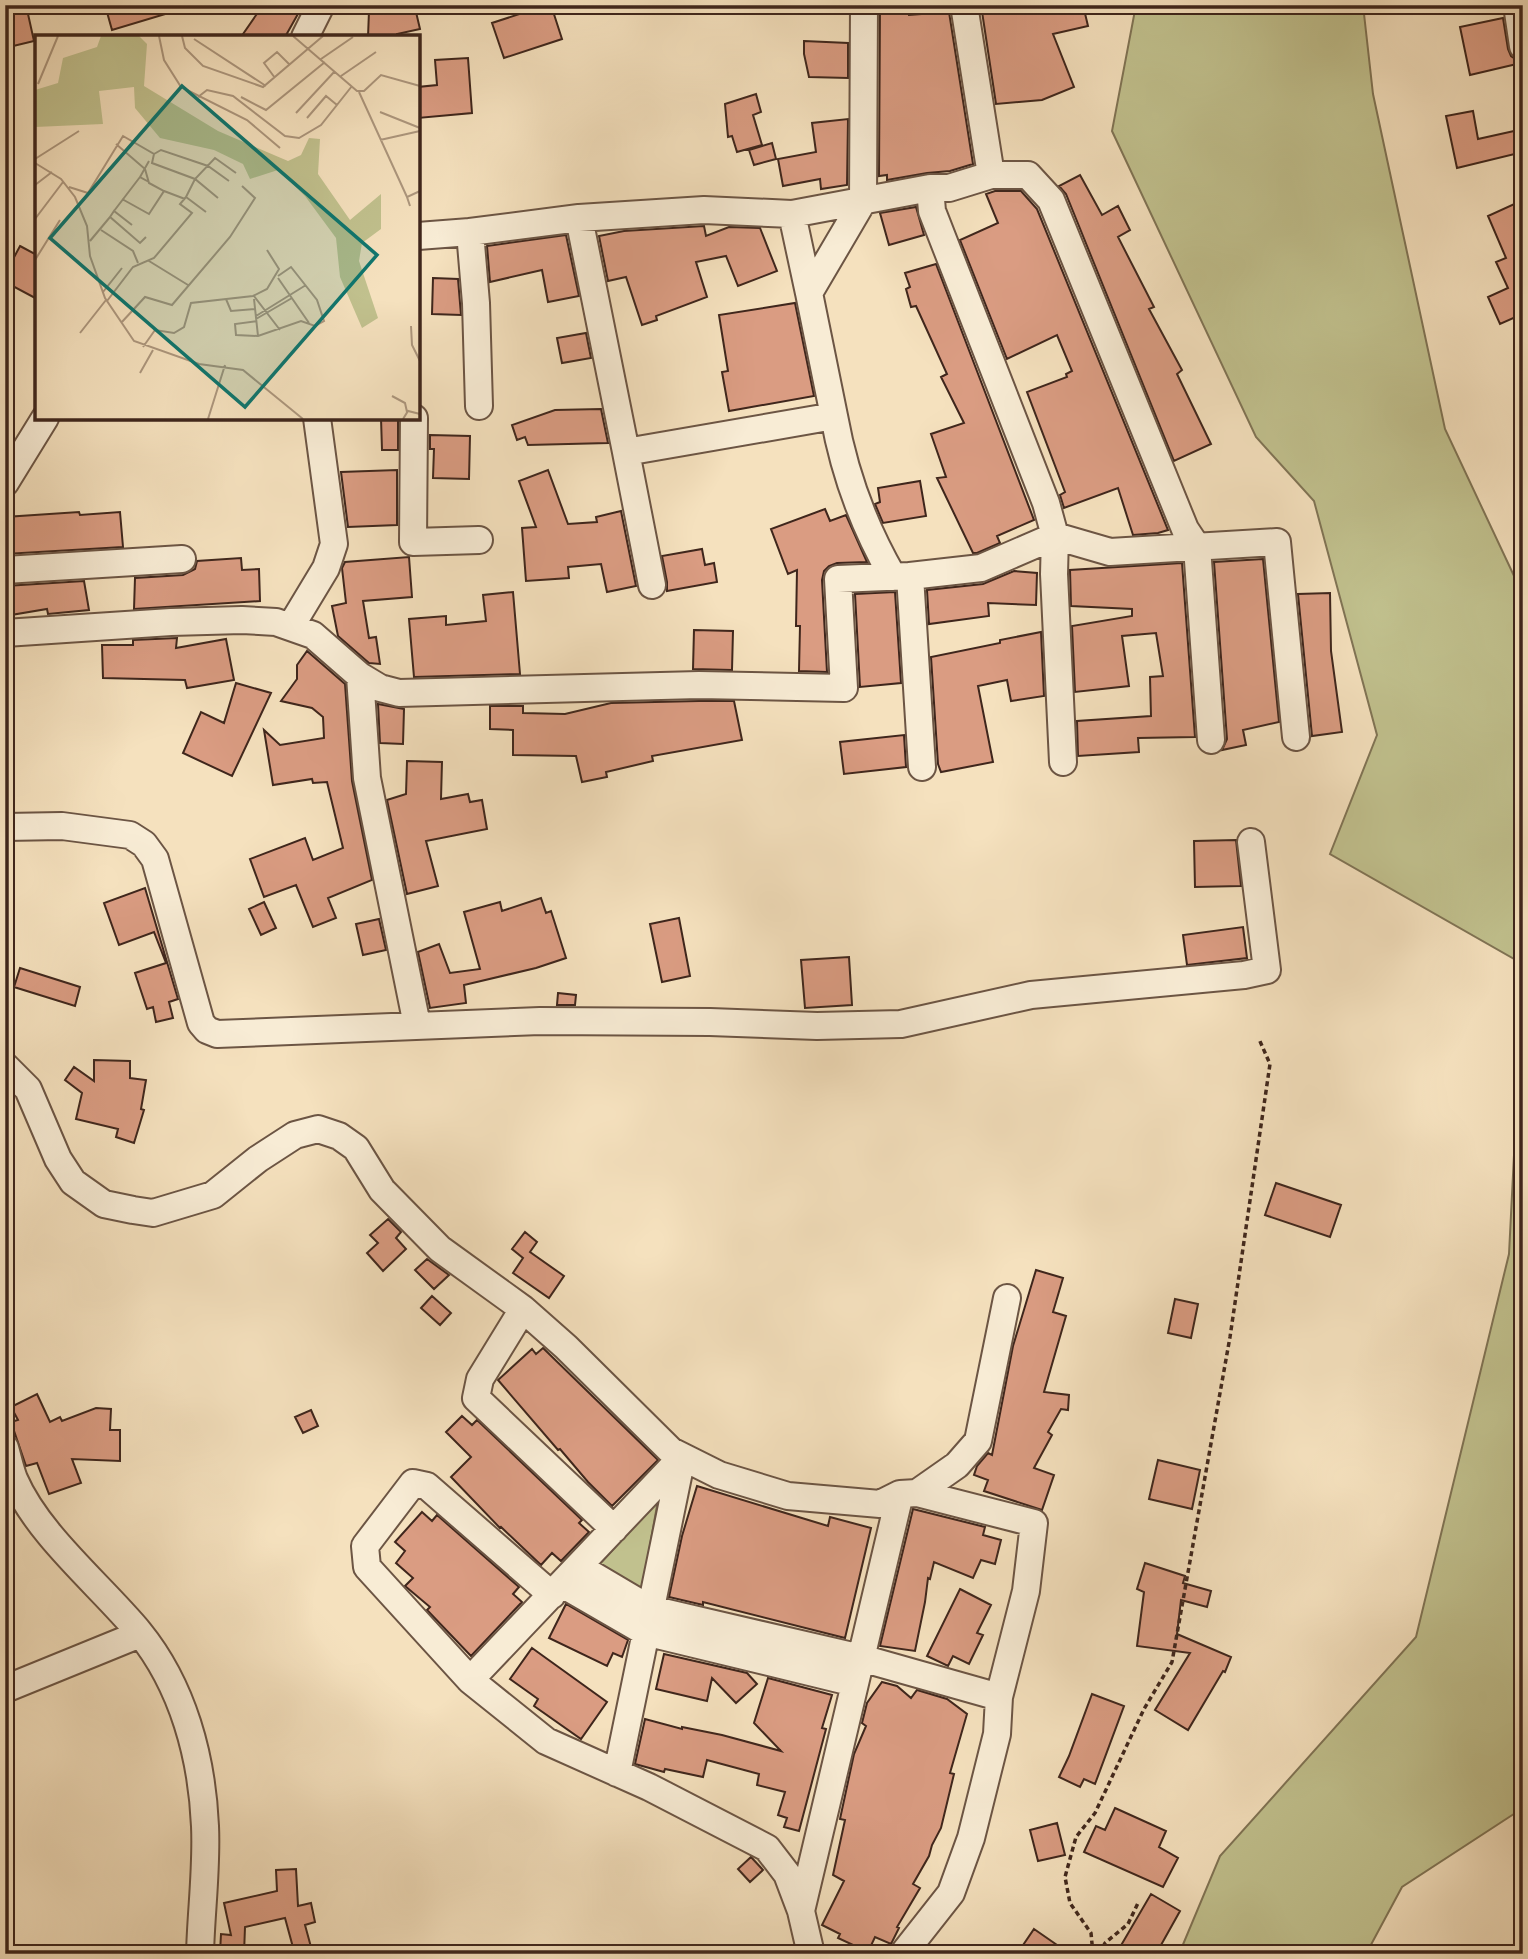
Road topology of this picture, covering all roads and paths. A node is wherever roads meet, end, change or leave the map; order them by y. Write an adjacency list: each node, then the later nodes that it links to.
1 (321, 5): 5 (street)
2 (864, 5): 9 (street)
3 (964, 5): 7 (street)
4 (1517, 5): 6 (street)
5 (306, 35)
6 (1523, 46)
7 (991, 175): 8 (street); 24 (street)
8 (930, 188): 9 (street); 22 (street)
9 (863, 201): 10 (street); 14 (street)
10 (792, 214): 11 (street); 14 (street)
11 (579, 218): 12 (street); 20 (street)
12 (470, 232): 13 (street); 15 (street)
13 (420, 236)
14 (809, 293): 16 (street)
15 (478, 406)
16 (834, 416): 20 (street); 27 (street)
17 (44, 420): 21 (street)
18 (317, 420): 29 (street)
19 (414, 420): 23 (street)
20 (626, 452): 28 (street)
21 (5, 483)
22 (1055, 536): 24 (street); 27 (street); 34 (street)
23 (479, 540)
24 (1197, 547): 32 (street); 33 (street)
25 (182, 559): 26 (street)
26 (5, 570)
27 (902, 577): 31 (street); 35 (street)
28 (652, 585)
29 (290, 626): 30 (street); 31 (street)
30 (5, 633)
31 (360, 676): 38 (street)
32 (1296, 737)
33 (1210, 740)
34 (1063, 762)
35 (922, 767)
36 (5, 827): 38 (street)
37 (1251, 842): 38 (street)
38 (417, 1024)
39 (1259, 1039): 60 (path)
40 (5, 1066): 42 (street)
41 (1007, 1298): 45 (street)
42 (523, 1309): 44 (street); 46 (street)
43 (5, 1448): 49 (street)
44 (682, 1457): 45 (street); 46 (street); 48 (street)
45 (908, 1493): 50 (street); 53 (street)
46 (614, 1528): 47 (street)
47 (564, 1582): 48 (street); 51 (street); 51 (street)
48 (648, 1621): 50 (street); 54 (street)
49 (140, 1634): 52 (street); 57 (street)
50 (858, 1670): 53 (street); 56 (street)
51 (470, 1680): 54 (street)
52 (5, 1689)
53 (999, 1697): 59 (street)
54 (617, 1773): 56 (street)
55 (1139, 1901): 61 (path)
56 (801, 1911): 58 (street)
57 (200, 1954)
58 (811, 1954)
59 (903, 1954)
60 (1093, 1954)
61 (1098, 1954)

